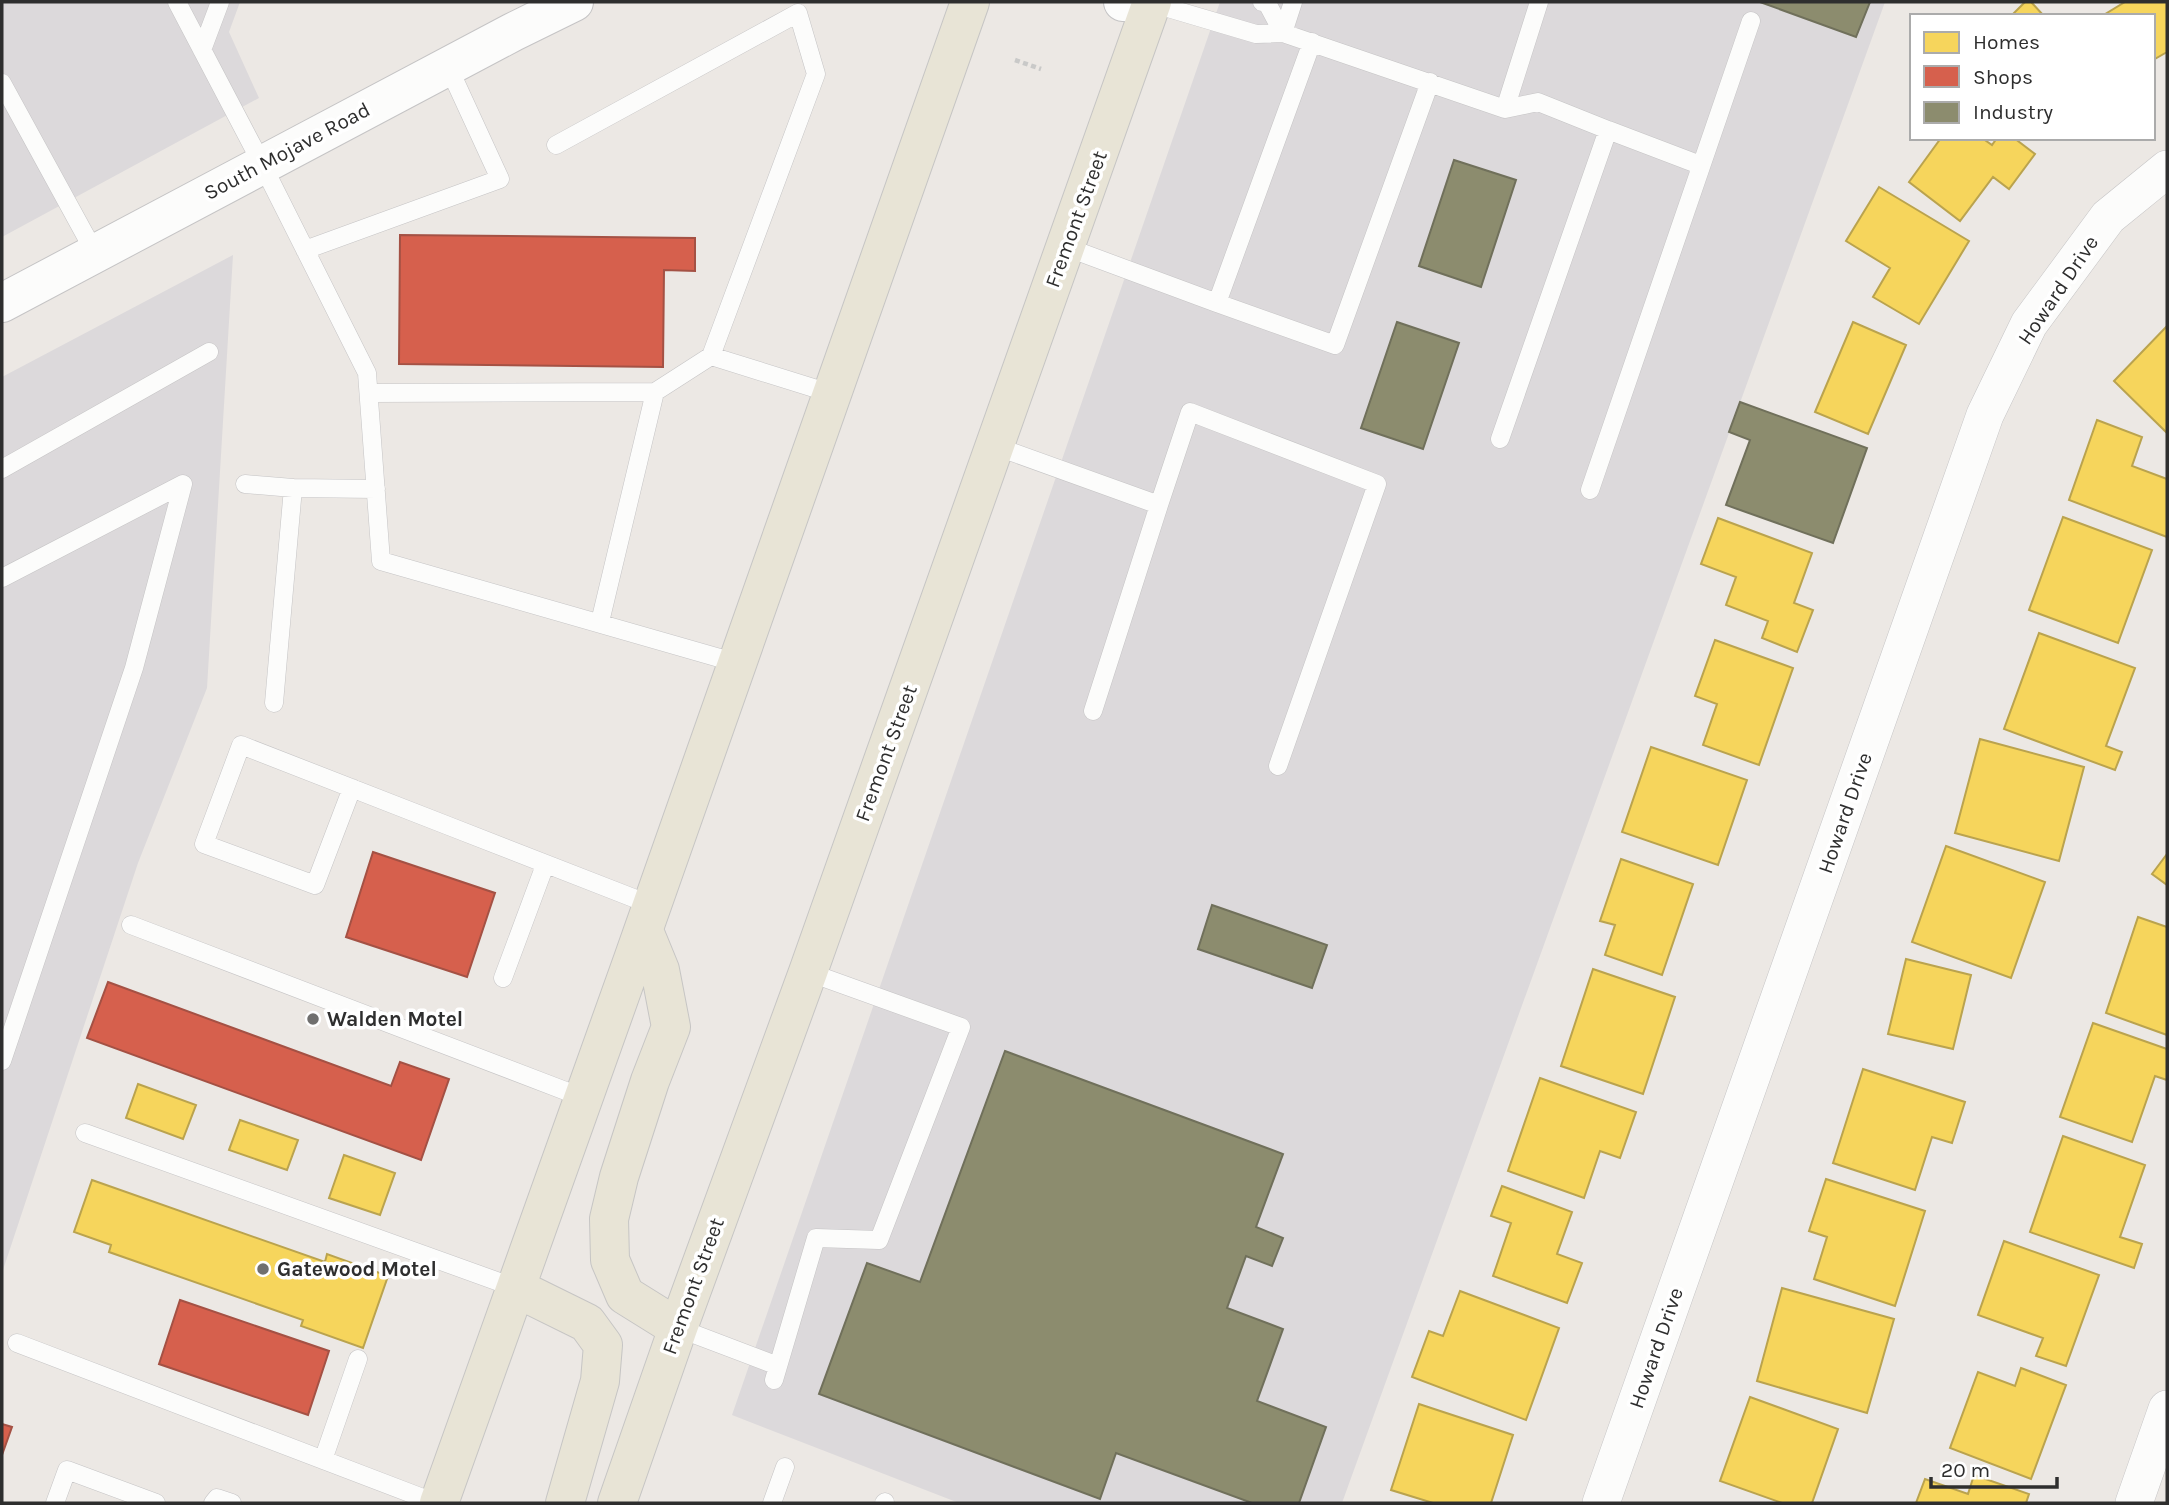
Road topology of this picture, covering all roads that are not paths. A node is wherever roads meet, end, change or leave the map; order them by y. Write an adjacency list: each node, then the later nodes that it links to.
1 (177, 2): 12 (lane)
2 (220, 2): 12 (lane)
3 (574, 2): 13 (street, South Mojave Road)
4 (970, 2): 31 (main road)
5 (1142, 2): 10 (lane); 22 (main road, Fremont Street)
6 (1262, 2): 10 (lane)
7 (1293, 2): 10 (lane)
8 (1539, 2): 16 (lane)
9 (1751, 21): 20 (lane)
10 (1283, 33): 11 (lane)
11 (1312, 42): 14 (lane); 26 (lane)
12 (202, 50): 19 (lane)
13 (448, 66): 19 (street, South Mojave Road); 23 (lane)
14 (1430, 82): 16 (lane); 26 (lane)
15 (2, 83): 24 (lane)
16 (1505, 109): 17 (lane)
17 (1608, 130): 20 (lane); 32 (lane)
18 (556, 145): 28 (lane)
19 (262, 164): 23 (lane); 24 (street, South Mojave Road)
20 (1700, 165): 38 (lane)
21 (2167, 169): 70 (street, Howard Drive)
22 (1066, 247): 26 (lane); 33 (main road, Fremont Street)
23 (306, 250): 30 (lane)
24 (95, 253): 25 (street, South Mojave Road)
25 (2, 303)
26 (1217, 303)
27 (209, 352): 34 (lane)
28 (711, 356): 29 (lane); 31 (lane)
29 (655, 392): 30 (lane); 41 (lane)
30 (369, 393): 37 (lane)
31 (833, 394): 42 (main road)
32 (1500, 439)
33 (995, 446): 39 (lane); 50 (main road, Fremont Street)
34 (2, 469)
35 (245, 484): 36 (lane)
36 (293, 488): 37 (lane); 43 (lane)
37 (376, 489): 41 (lane)
38 (1590, 490)
39 (1159, 505): 44 (lane); 45 (lane)
40 (2, 578): 52 (lane)
41 (600, 622): 42 (lane)
42 (737, 663): 48 (main road)
43 (274, 703)
44 (1093, 711)
45 (1278, 766)
46 (352, 788): 46 (lane); 47 (lane)
47 (545, 865): 48 (lane); 51 (lane)
48 (649, 918): 53 (main road); 56 (main road)
49 (131, 925): 53 (lane)
50 (808, 972): 56 (main road, Fremont Street); 56 (lane)
51 (503, 978)
52 (2, 1062)
53 (584, 1098): 55 (main road)
54 (85, 1133): 55 (lane)
55 (516, 1288): 66 (main road); 67 (main road)
56 (678, 1328): 68 (main road, Fremont Street)
57 (17, 1343): 60 (lane)
58 (358, 1359): 60 (lane)
59 (2167, 1409): 71 (street)
60 (323, 1460): 66 (lane)
61 (785, 1467): 69 (lane)
62 (146, 1501): 63 (lane)
63 (55, 1503)
64 (213, 1503): 65 (lane)
65 (232, 1503)
66 (438, 1503)
67 (565, 1503)
68 (617, 1503)
69 (772, 1503)
70 (1601, 1503)
71 (2133, 1503)

